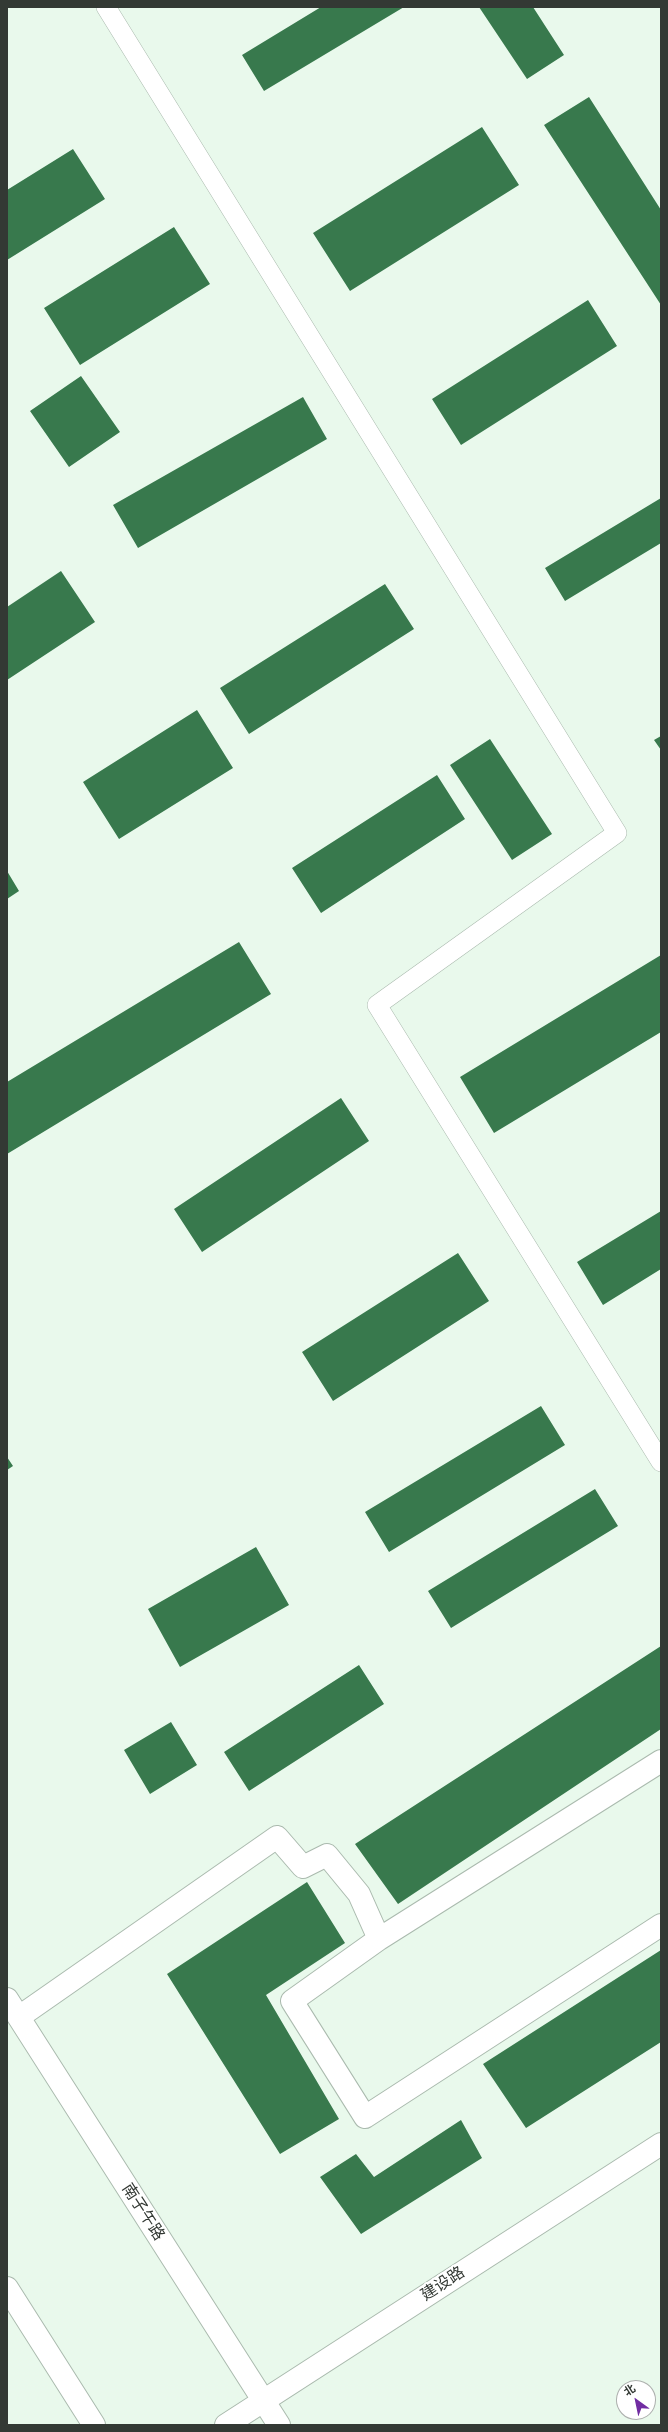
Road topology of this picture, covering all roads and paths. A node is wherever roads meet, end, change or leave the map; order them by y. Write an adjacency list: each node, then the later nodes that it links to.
1 (106, 7): 2 (lane)
2 (661, 1462)
3 (661, 1761): 5 (street)
4 (661, 1925): 5 (street)
5 (379, 1938): 7 (street)
6 (7, 1999): 7 (street, 南子午路)
7 (19, 2017): 10 (street, 南子午路)
8 (661, 2144): 10 (street, 建设路)
9 (7, 2288): 11 (street)
10 (264, 2400): 12 (street, 建设路); 13 (street, 南子午路)
11 (94, 2425)
12 (226, 2425)
13 (279, 2425)

